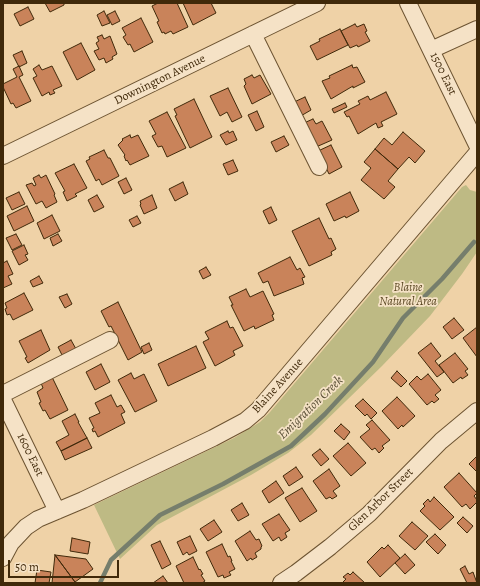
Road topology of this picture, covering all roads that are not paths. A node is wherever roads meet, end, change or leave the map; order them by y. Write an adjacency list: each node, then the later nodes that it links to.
1 (317, 3): 4 (street, Downington Avenue)
2 (408, 3): 5 (street, 1500 East)
3 (477, 29): 5 (street)
4 (253, 34): 8 (street, Downington Avenue); 9 (street)
5 (431, 50): 6 (street, 1500 East)
6 (477, 145)
7 (477, 153): 14 (street, Blaine Avenue)
8 (3, 156)
9 (319, 167)
10 (110, 340): 11 (street)
11 (3, 394)
12 (3, 400): 14 (street, 1600 East)
13 (477, 411): 16 (street, Glen Arbor Street)
14 (57, 511): 15 (street, Blaine Avenue)
15 (3, 558)
16 (281, 583)

